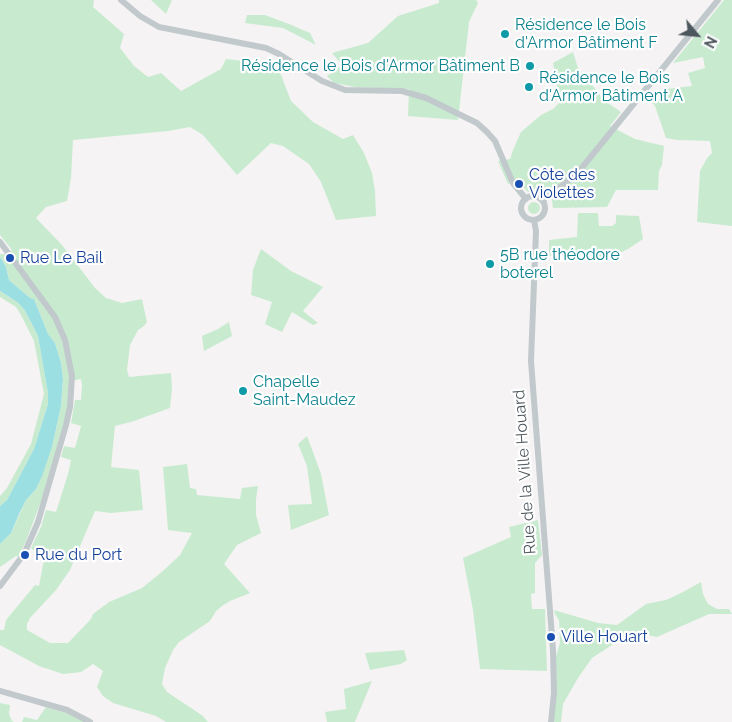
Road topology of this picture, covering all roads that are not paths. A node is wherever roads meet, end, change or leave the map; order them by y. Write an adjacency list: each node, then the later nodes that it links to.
1 (718, 0): 4 (street)
2 (123, 2): 3 (street)
3 (526, 199): 4 (street); 5 (street)
4 (543, 200): 5 (street)
5 (534, 220): 10 (street, Rue de la Ville Houard)
6 (0, 242): 7 (street)
7 (0, 586)
8 (0, 692): 9 (street)
9 (90, 722)
10 (551, 722)

